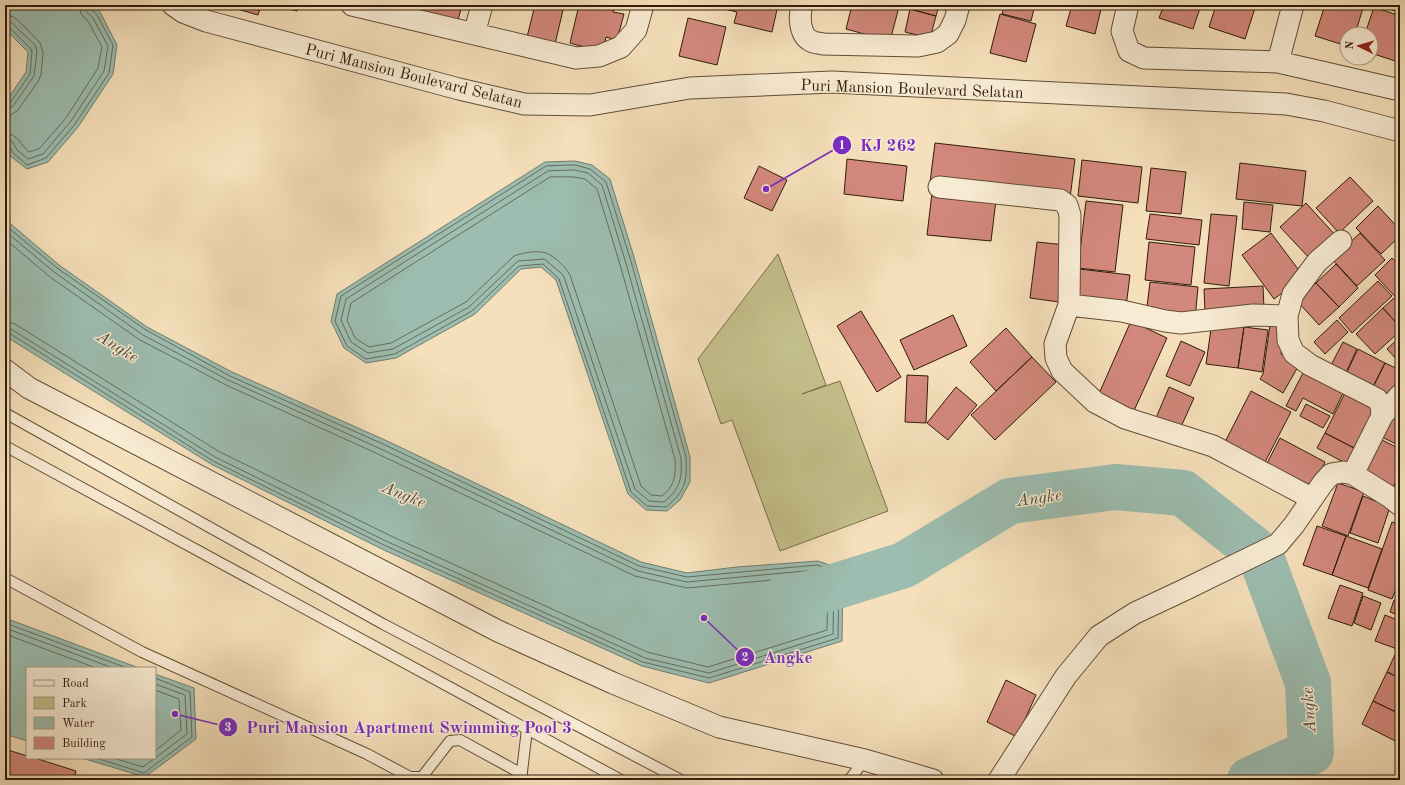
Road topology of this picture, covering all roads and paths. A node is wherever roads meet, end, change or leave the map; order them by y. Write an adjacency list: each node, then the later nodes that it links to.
1 (173, 5): 12 (street, Puri Mansion Boulevard Selatan)
2 (352, 5): 9 (street)
3 (482, 5): 9 (street)
4 (643, 5): 9 (street)
5 (802, 5): 6 (street)
6 (959, 5)
7 (1128, 5): 10 (street)
8 (1293, 5): 10 (street)
9 (474, 34)
10 (1278, 62): 11 (street)
11 (1400, 90)
12 (1400, 132)
13 (939, 187): 15 (street)
14 (1341, 241): 16 (street)
15 (1069, 305): 16 (street); 23 (street)
16 (1286, 316): 20 (street)
17 (5, 370): 27 (street)
18 (1400, 395): 20 (street)
19 (5, 413): 28 (lane)
20 (1382, 416): 22 (street)
21 (5, 446): 26 (lane)
22 (1353, 474): 23 (street); 24 (street)
23 (1311, 498): 35 (street)
24 (1400, 505)
25 (5, 578): 29 (lane)
26 (527, 729): 29 (lane); 30 (lane)
27 (865, 760): 33 (lane); 34 (street)
28 (663, 770): 31 (lane); 32 (lane)
29 (522, 777)
30 (622, 780)
31 (658, 780)
32 (681, 780)
33 (849, 780)
34 (933, 780)
35 (999, 780)

